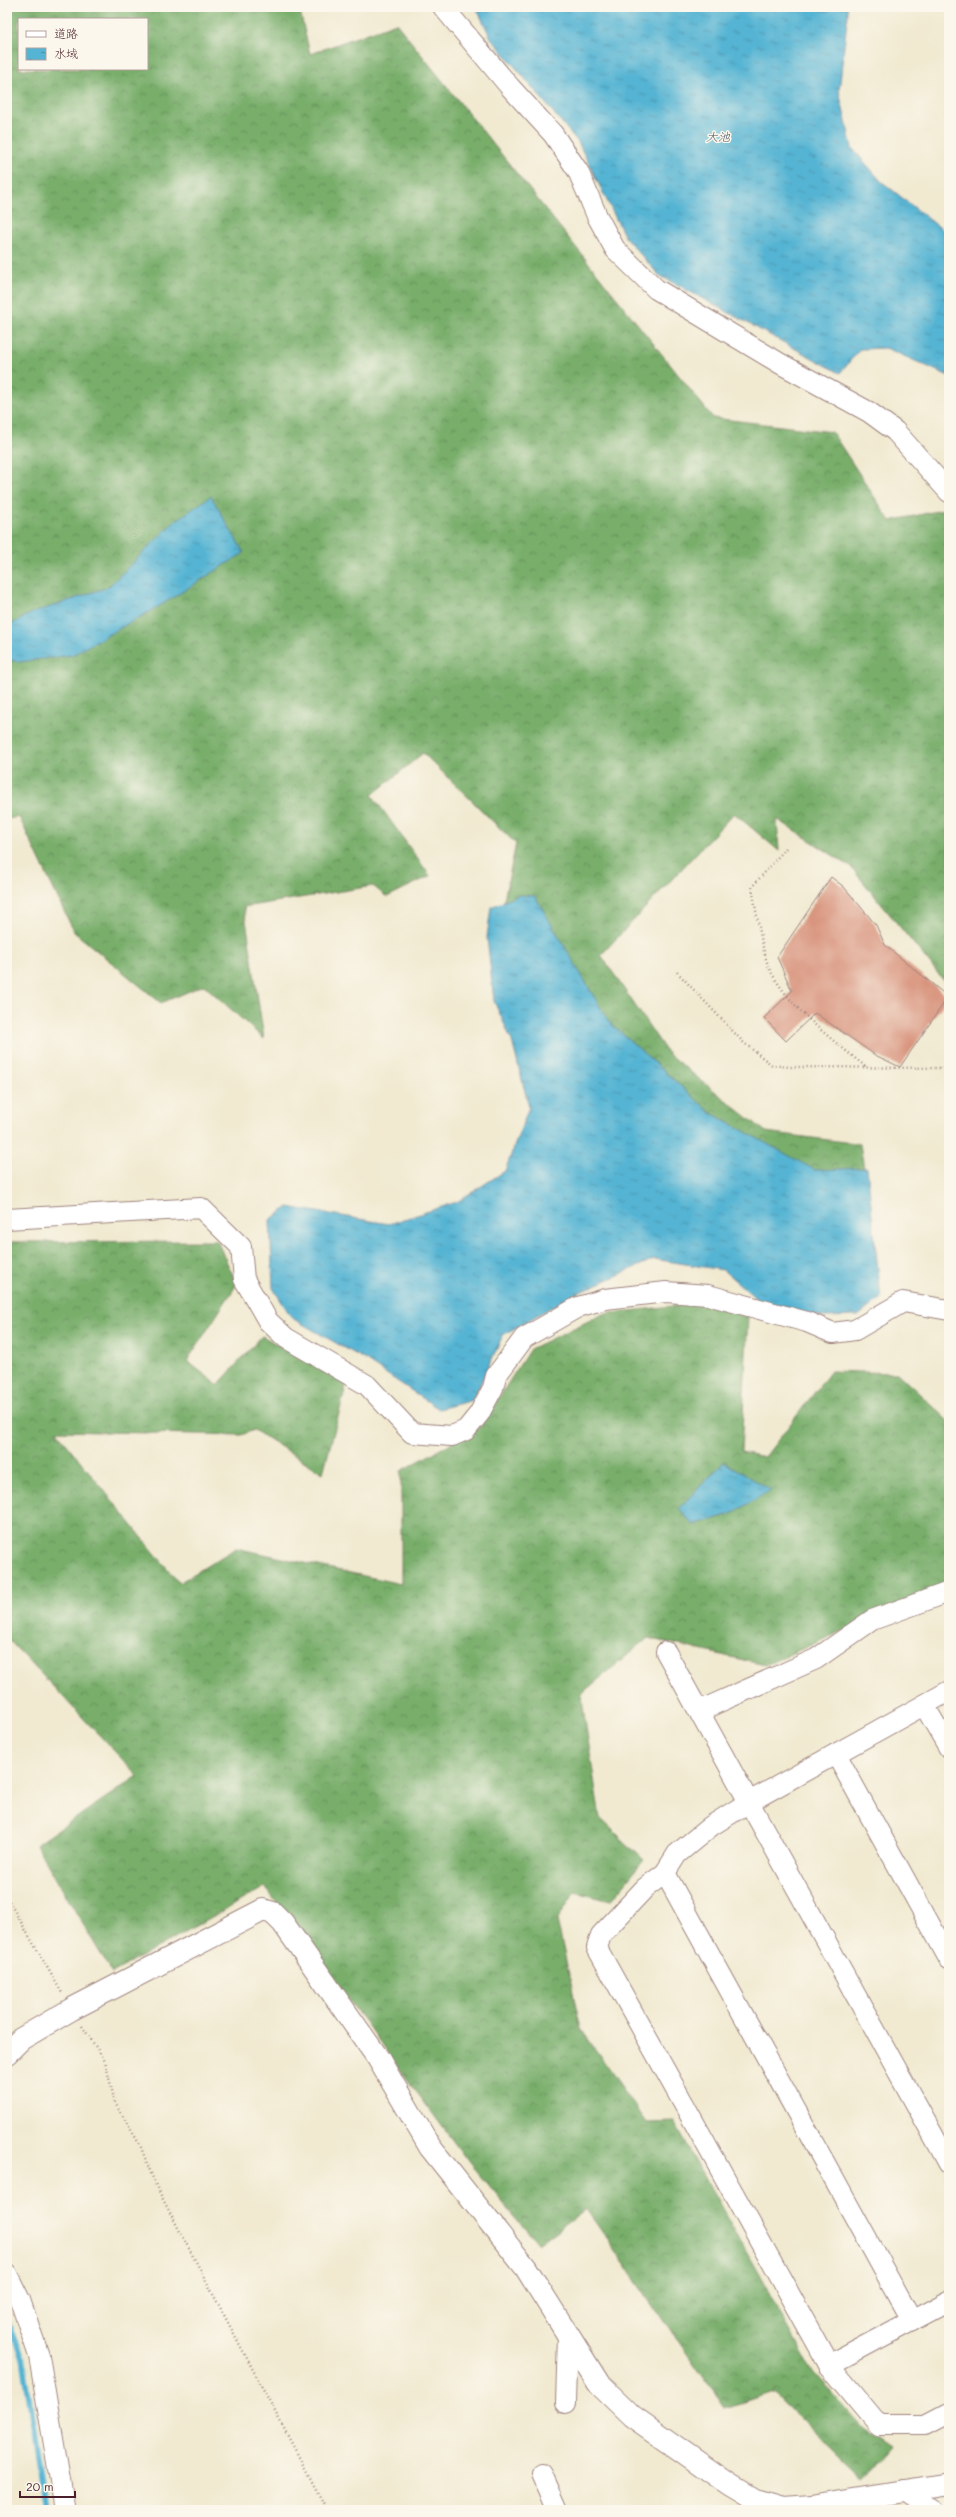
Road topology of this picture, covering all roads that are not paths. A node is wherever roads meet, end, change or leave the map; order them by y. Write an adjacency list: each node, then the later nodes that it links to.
1 (443, 7): 2 (street)
2 (949, 492)
3 (7, 1219): 4 (street)
4 (949, 1310)
5 (949, 1592): 9 (street)
6 (666, 1652): 9 (street)
7 (949, 1691): 8 (street)
8 (924, 1705): 10 (street); 11 (street)
9 (699, 1711): 12 (street)
10 (949, 1748)
11 (836, 1754): 12 (street); 14 (street)
12 (749, 1802): 13 (street); 16 (street)
13 (666, 1873): 19 (street); 21 (street)
14 (949, 1959)
15 (7, 2053): 20 (street)
16 (949, 2164)
17 (7, 2274): 27 (street)
18 (949, 2301): 19 (street)
19 (912, 2321): 21 (street)
20 (568, 2334): 22 (street); 26 (street)
21 (829, 2365): 23 (street)
22 (566, 2403)
23 (949, 2413)
24 (542, 2474): 28 (street)
25 (949, 2484): 26 (street)
26 (904, 2490): 29 (street)
27 (65, 2510)
28 (558, 2510)
29 (931, 2510)

